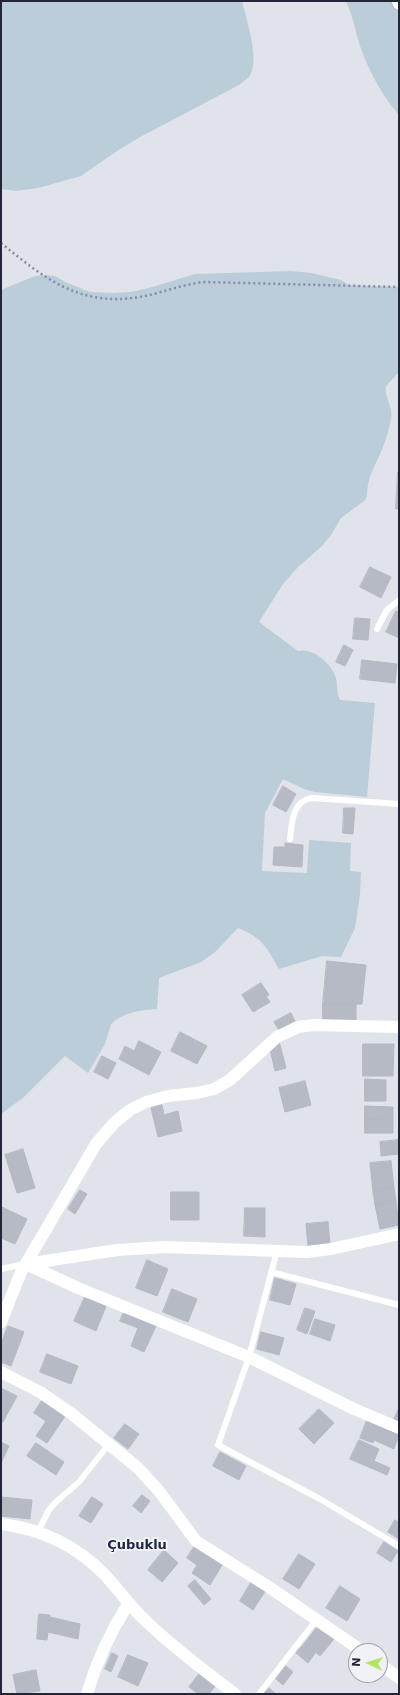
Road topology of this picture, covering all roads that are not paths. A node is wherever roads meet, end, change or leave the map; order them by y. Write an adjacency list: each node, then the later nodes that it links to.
1 (399, 600): 2 (lane)
2 (377, 628)
3 (399, 804): 4 (lane)
4 (290, 839)
5 (399, 1027): 8 (street)
6 (399, 1234): 7 (street)
7 (277, 1251): 8 (street); 10 (lane)
8 (26, 1264): 9 (lane); 12 (street); 13 (street)
9 (1, 1269)
10 (271, 1272): 11 (lane); 13 (lane)
11 (399, 1305)
12 (1, 1322)
13 (249, 1357): 15 (street); 19 (lane)
14 (1, 1372): 16 (street)
15 (399, 1428)
16 (109, 1444): 18 (lane); 21 (street)
17 (1, 1524): 18 (street)
18 (38, 1531): 20 (street)
19 (399, 1546)
20 (128, 1604): 25 (street); 26 (street)
21 (317, 1619): 22 (street); 27 (lane)
22 (351, 1643)
23 (388, 1670): 24 (street)
24 (399, 1678)
25 (87, 1694)
26 (235, 1694)
27 (259, 1694)

